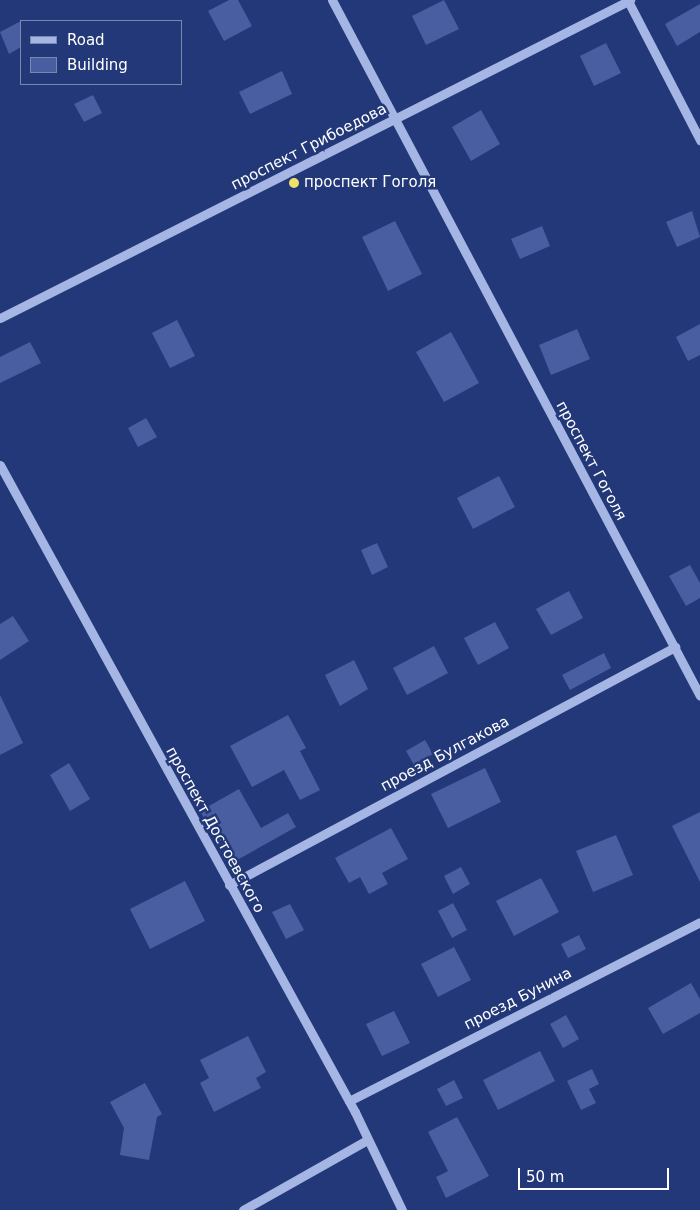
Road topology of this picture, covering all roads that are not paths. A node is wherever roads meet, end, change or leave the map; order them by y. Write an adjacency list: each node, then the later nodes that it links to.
1 (332, 0): 3 (street, проспект Гоголя)
2 (629, 0): 3 (street, проспект Грибоедова); 4 (street)
3 (394, 120): 5 (street, проспект Грибоедова); 7 (street, проспект Гоголя)
4 (700, 140)
5 (0, 318)
6 (0, 465): 9 (street, проспект Достоевского)
7 (675, 647): 8 (street, проспект Гоголя); 9 (street, проезд Булгакова)
8 (700, 696)
9 (229, 885): 11 (street, проспект Достоевского)
10 (700, 922): 11 (street, проезд Бунина)
11 (348, 1101): 12 (street, проспект Достоевского)
12 (367, 1140): 13 (street); 14 (street, проспект Достоевского)
13 (243, 1210)
14 (402, 1210)

